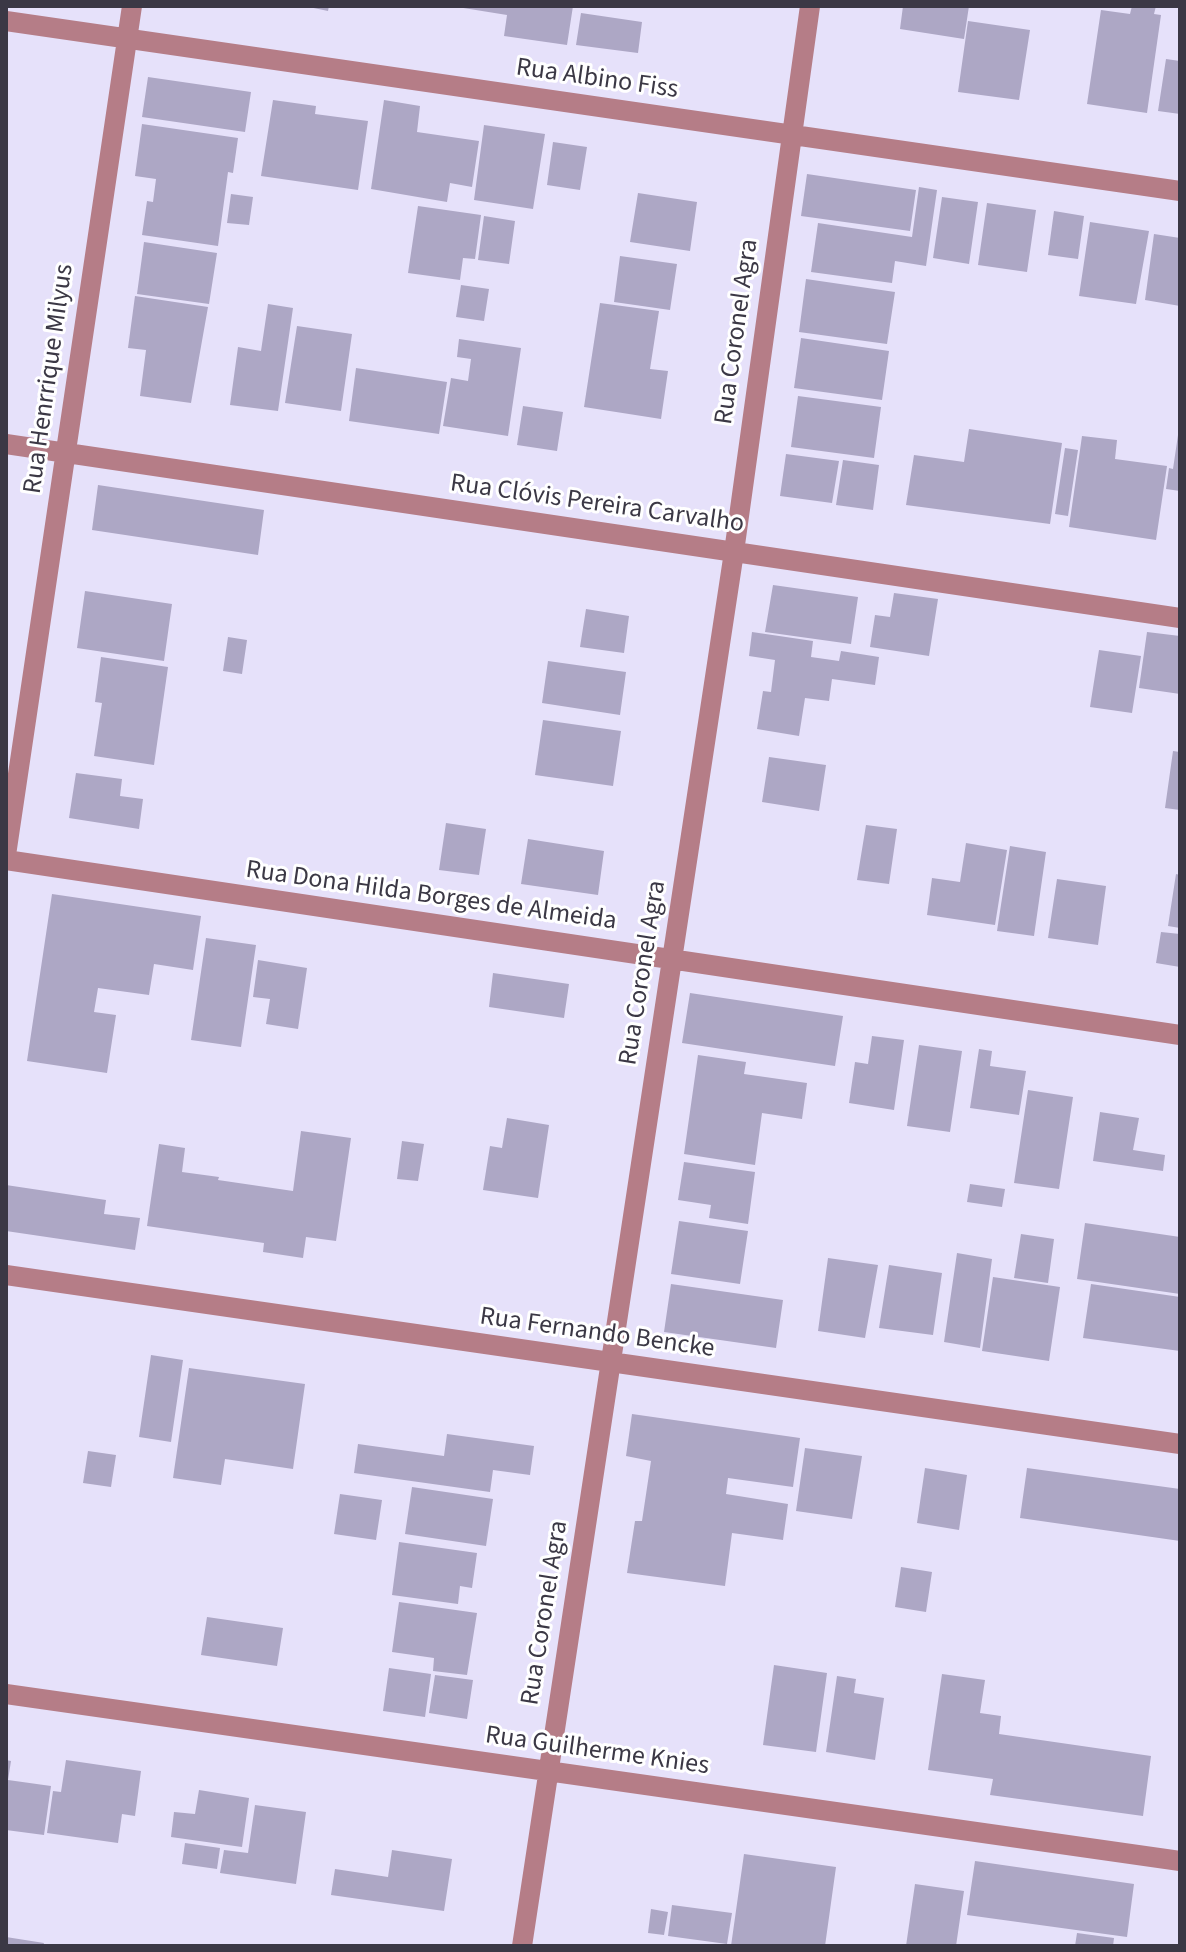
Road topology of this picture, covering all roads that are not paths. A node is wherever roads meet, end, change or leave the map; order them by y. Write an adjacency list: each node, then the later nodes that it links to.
1 (132, 6): 4 (street, Rua Henrrique Milyus)
2 (810, 6): 5 (street, Rua Coronel Agra)
3 (6, 21): 4 (street, Rua Albino Fiss)
4 (127, 38): 5 (street, Rua Albino Fiss); 8 (street, Rua Henrrique Milyus)
5 (792, 135): 6 (street, Rua Albino Fiss); 9 (street, Rua Coronel Agra)
6 (1180, 191)
7 (6, 444): 8 (street, Rua Clóvis Pereira Carvalho)
8 (66, 452): 9 (street, Rua Clóvis Pereira Carvalho); 11 (street, Rua Henrrique Milyus)
9 (734, 552): 10 (street, Rua Clóvis Pereira Carvalho); 12 (street, Rua Coronel Agra)
10 (1180, 618)
11 (6, 858): 12 (street, Rua Dona Hilda Borges de Almeida)
12 (672, 960): 13 (street, Rua Dona Hilda Borges de Almeida); 15 (street, Rua Coronel Agra)
13 (1180, 1035)
14 (6, 1275): 15 (street, Rua Fernando Bencke)
15 (611, 1362): 16 (street, Rua Fernando Bencke); 18 (street, Rua Coronel Agra)
16 (1180, 1444)
17 (6, 1694): 18 (street, Rua Guilherme Knies)
18 (549, 1771): 19 (street, Rua Guilherme Knies); 20 (street, Rua Coronel Agra)
19 (1180, 1861)
20 (522, 1946)

